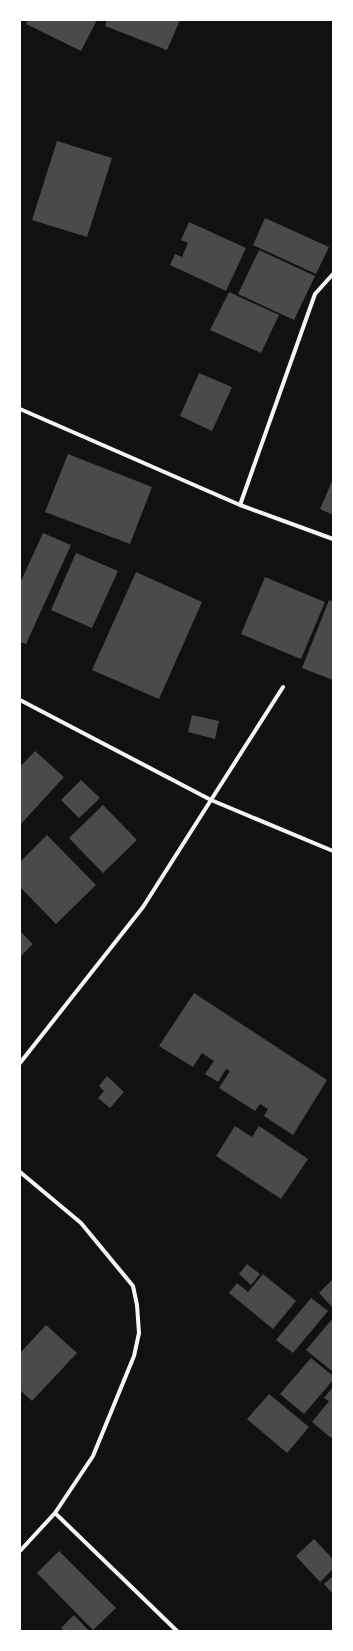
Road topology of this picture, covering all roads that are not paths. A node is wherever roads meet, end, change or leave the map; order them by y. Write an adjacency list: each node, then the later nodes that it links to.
1 (333, 274): 3 (street)
2 (20, 409): 3 (street)
3 (240, 505): 4 (street)
4 (333, 539)
5 (283, 687): 7 (street)
6 (20, 700): 7 (street)
7 (211, 800): 8 (street); 9 (street)
8 (333, 851)
9 (20, 1063)
10 (20, 1172): 11 (street)
11 (55, 1514): 12 (street); 13 (street)
12 (20, 1551)
13 (177, 1631)

